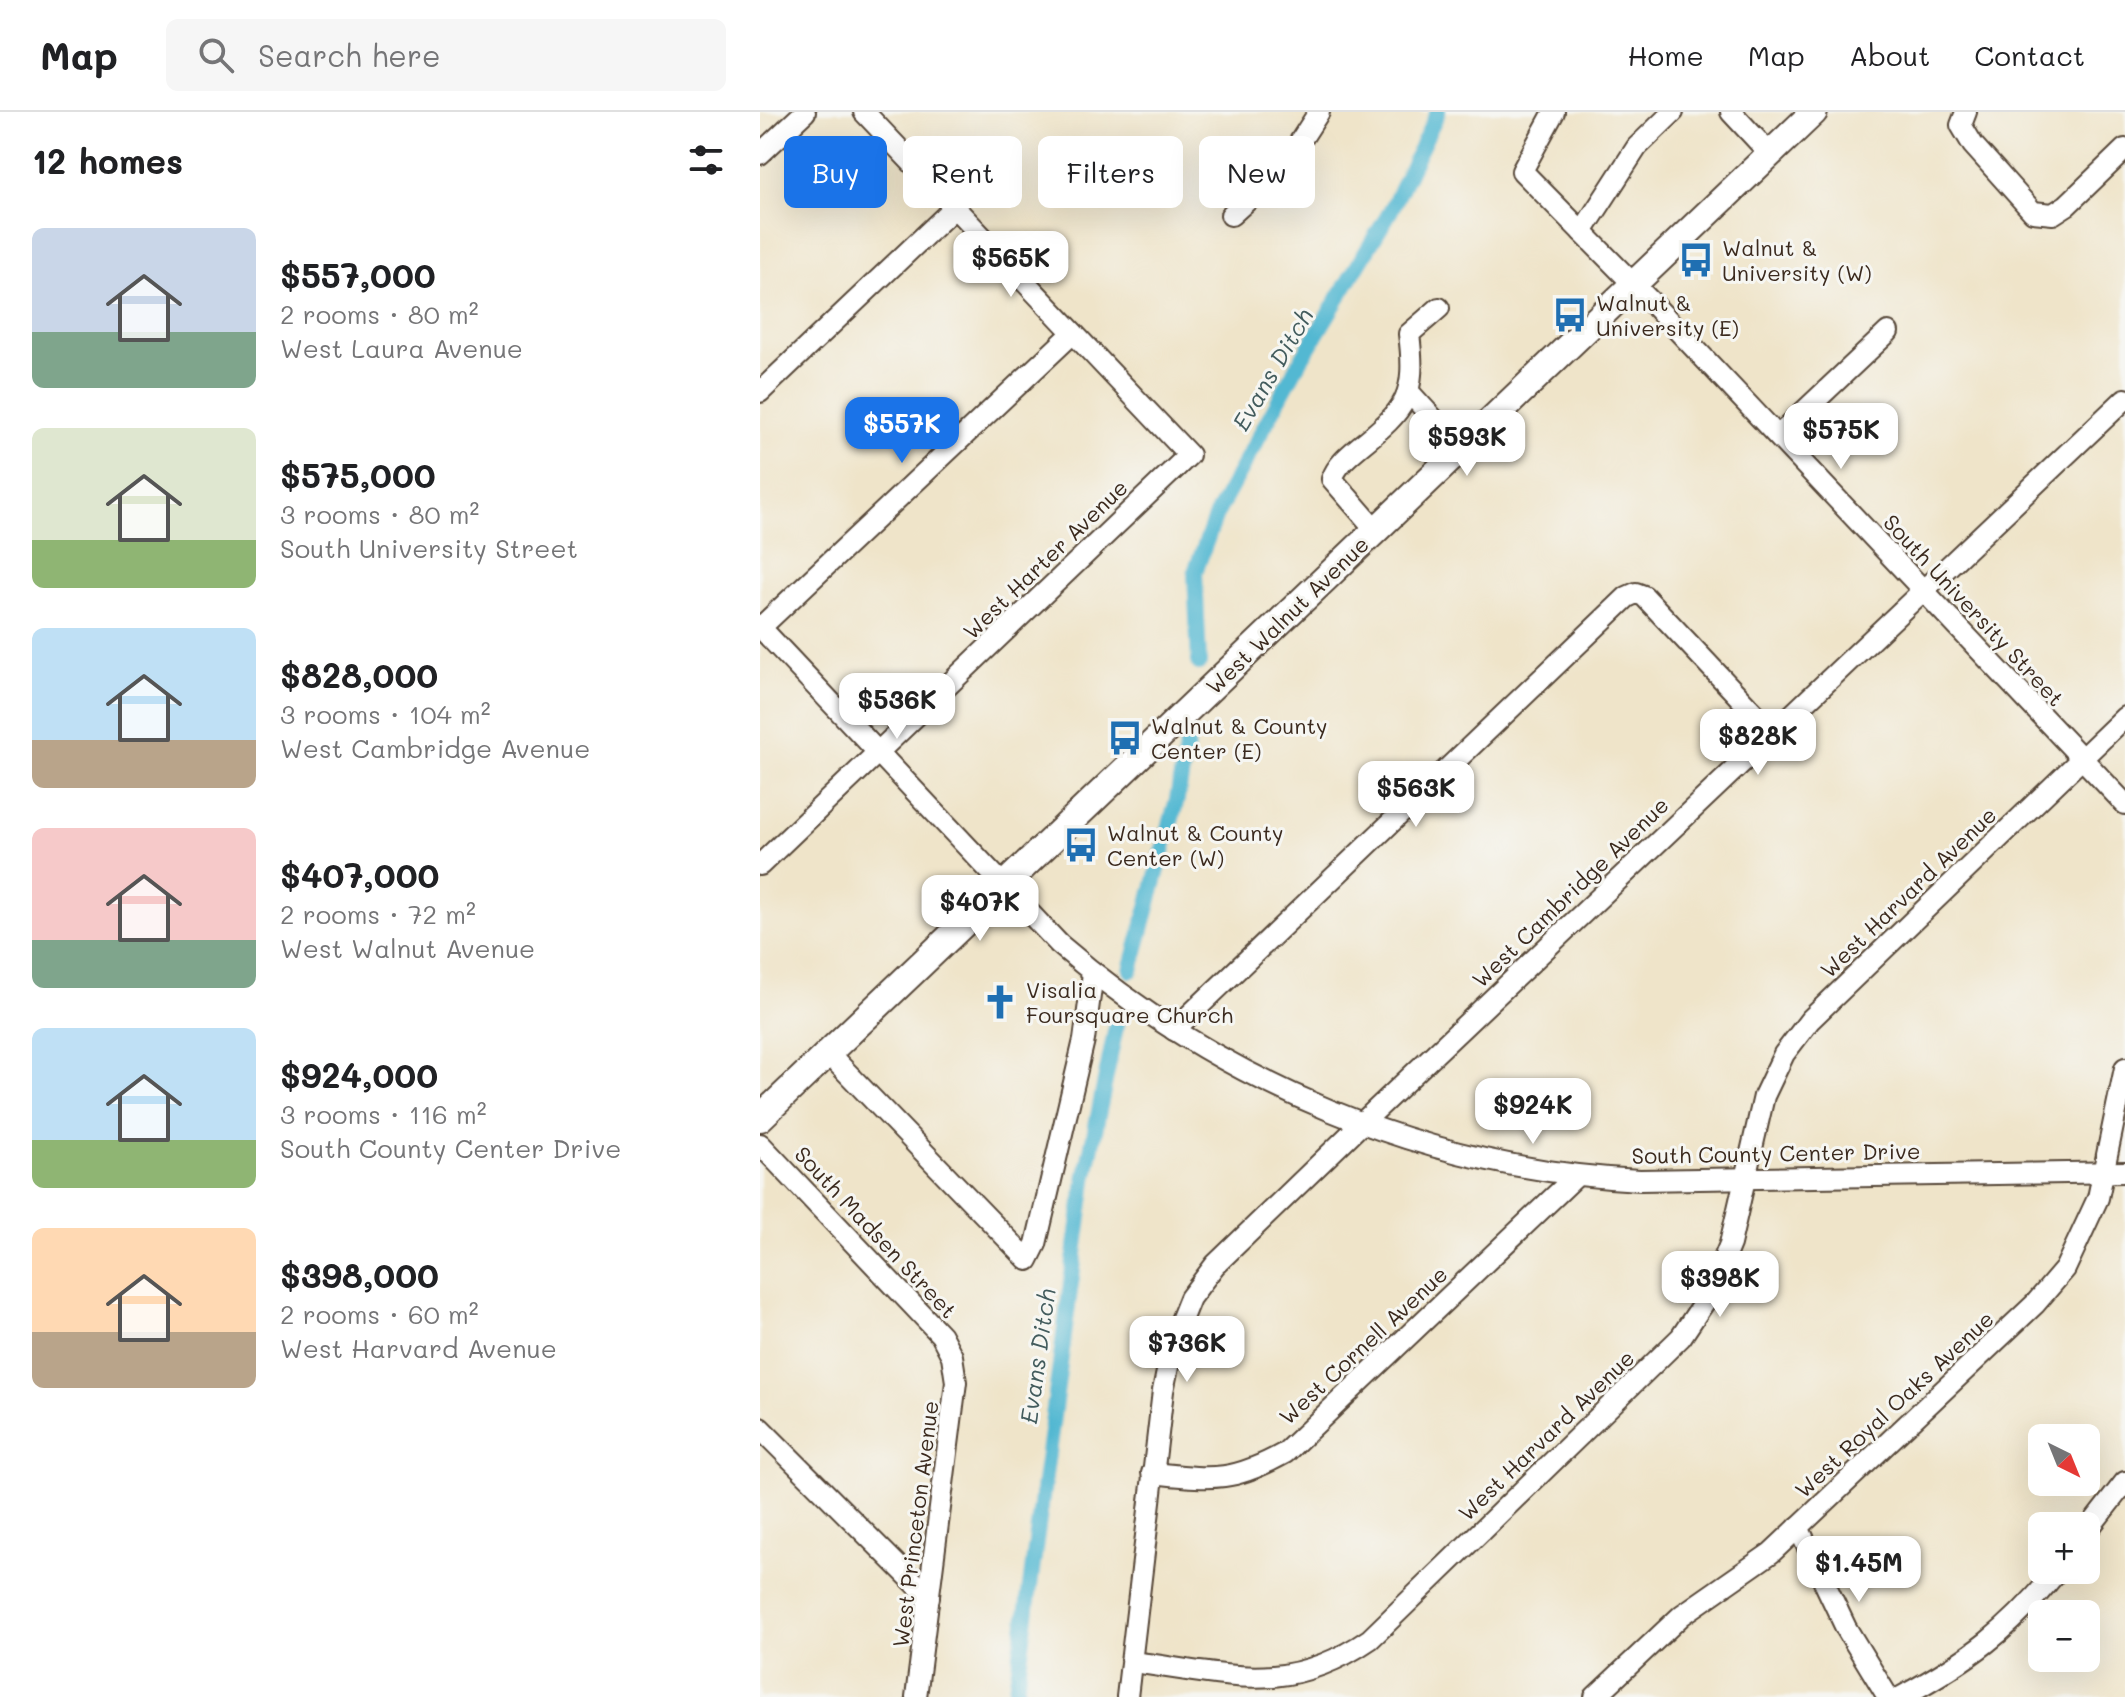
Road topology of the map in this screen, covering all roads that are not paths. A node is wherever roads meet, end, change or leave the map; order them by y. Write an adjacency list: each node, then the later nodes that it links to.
1 (805, 112): 10 (street)
2 (864, 112): 11 (street)
3 (1319, 112): 14 (street)
4 (1554, 112): 15 (street, South University Street)
5 (1673, 112): 15 (street)
6 (1731, 112): 12 (street)
7 (1814, 112): 12 (main road, West Walnut Avenue)
8 (1966, 112): 9 (street)
9 (2125, 149)
10 (760, 154)
11 (903, 154)
12 (1770, 154): 16 (main road, West Walnut Avenue)
13 (954, 208): 19 (street); 20 (street)
14 (1231, 215)
15 (1582, 232): 16 (street, South University Street)
16 (1633, 284): 23 (street, South University Street); 24 (main road, West Walnut Avenue)
17 (1439, 308): 21 (street)
18 (1888, 332): 23 (street)
19 (1073, 333): 27 (street); 30 (street, West Harter Avenue)
20 (760, 392)
21 (1409, 392): 24 (street); 25 (street)
22 (2125, 399): 26 (street, West Cambridge Avenue)
23 (1778, 436): 26 (street, South University Street)
24 (1461, 449): 25 (main road, West Walnut Avenue)
25 (1376, 530): 34 (main road, West Walnut Avenue)
26 (1922, 590): 29 (street, West Cambridge Avenue); 31 (street, South University Street)
27 (760, 627): 30 (street, South County Center Drive)
28 (2125, 717): 31 (street, West Harvard Avenue)
29 (1773, 733): 36 (street); 40 (street, West Cambridge Avenue)
30 (877, 753): 33 (street, West Harter Avenue); 34 (street, South County Center Drive)
31 (2081, 759): 32 (street, South University Street); 45 (street, West Harvard Avenue)
32 (2125, 804)
33 (760, 865)
34 (1003, 885): 35 (street, South County Center Drive); 37 (main road, West Walnut Avenue)
35 (1093, 973): 36 (street, South County Center Drive); 37 (street)
36 (1174, 1030): 40 (street, South County Center Drive)
37 (828, 1053): 39 (main road, West Walnut Avenue)
38 (2125, 1068): 42 (street, West Royal Oaks Avenue)
39 (760, 1118)
40 (1362, 1123): 44 (street, South County Center Drive); 48 (street, West Cambridge Avenue)
41 (760, 1144): 46 (street, South Madsen Street)
42 (2102, 1170): 43 (street, South County Center Drive); 45 (street, South County Center Drive); 51 (street, West Royal Oaks Avenue)
43 (2125, 1172)
44 (1575, 1177): 45 (street, South County Center Drive); 48 (street, West Cornell Avenue)
45 (1743, 1179): 54 (street, West Harvard Avenue)
46 (952, 1356): 53 (street, West Princeton Avenue)
47 (760, 1428): 53 (street)
48 (1152, 1473): 54 (street, West Cambridge Avenue)
49 (2125, 1482): 50 (street)
50 (2100, 1514)
51 (1798, 1527): 57 (street, West Royal Oaks Avenue); 58 (street)
52 (2046, 1584): 59 (street)
53 (929, 1597): 55 (street, West Princeton Avenue)
54 (1132, 1662): 56 (street, West Cambridge Avenue)
55 (916, 1697)
56 (1127, 1697)
57 (1595, 1697)
58 (1888, 1697)
59 (1901, 1697)

